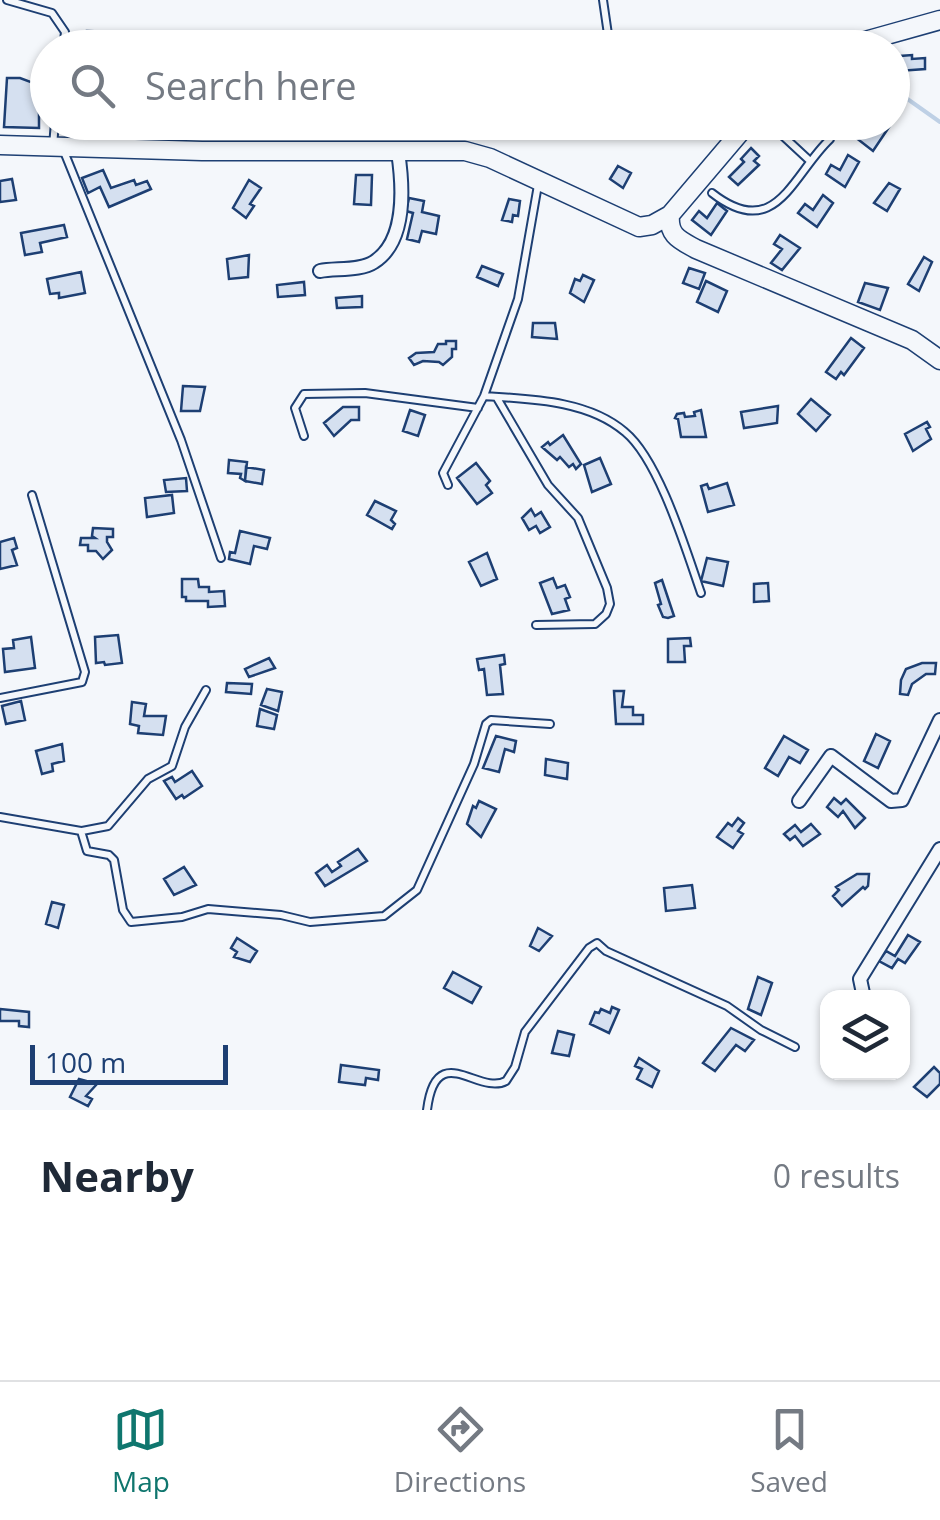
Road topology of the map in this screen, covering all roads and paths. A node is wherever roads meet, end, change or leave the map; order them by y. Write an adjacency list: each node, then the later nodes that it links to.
1 (7, 0): 4 (lane)
2 (603, 0): 5 (lane)
3 (940, 20): 6 (main road)
4 (63, 30)
5 (607, 30)
6 (904, 30)
7 (57, 140): 13 (lane)
8 (729, 140): 19 (main road)
9 (731, 140): 18 (main road)
10 (787, 140): 15 (lane)
11 (830, 140): 15 (lane)
12 (0, 145): 13 (main road)
13 (58, 147): 14 (main road); 30 (lane)
14 (398, 152): 16 (main road); 22 (street)
15 (810, 161): 17 (lane)
16 (539, 181): 19 (main road); 24 (lane)
17 (712, 193)
18 (670, 215): 19 (main road); 20 (main road)
19 (644, 222): 20 (main road); 21 (main road)
20 (674, 237): 21 (main road)
21 (696, 249): 23 (main road)
22 (320, 271)
23 (940, 360)
24 (484, 396): 25 (lane); 26 (lane)
25 (496, 397): 31 (lane); 32 (lane)
26 (478, 408): 27 (lane); 28 (lane)
27 (304, 436)
28 (448, 485)
29 (32, 495): 34 (lane)
30 (221, 558)
31 (701, 592)
32 (536, 624)
33 (206, 690): 39 (lane)
34 (0, 698)
35 (940, 720): 37 (street)
36 (550, 724): 39 (lane)
37 (799, 801)
38 (0, 816): 39 (lane)
39 (80, 831)
40 (940, 848): 41 (street)
41 (862, 990)
42 (795, 1047): 43 (lane)
43 (426, 1110)

